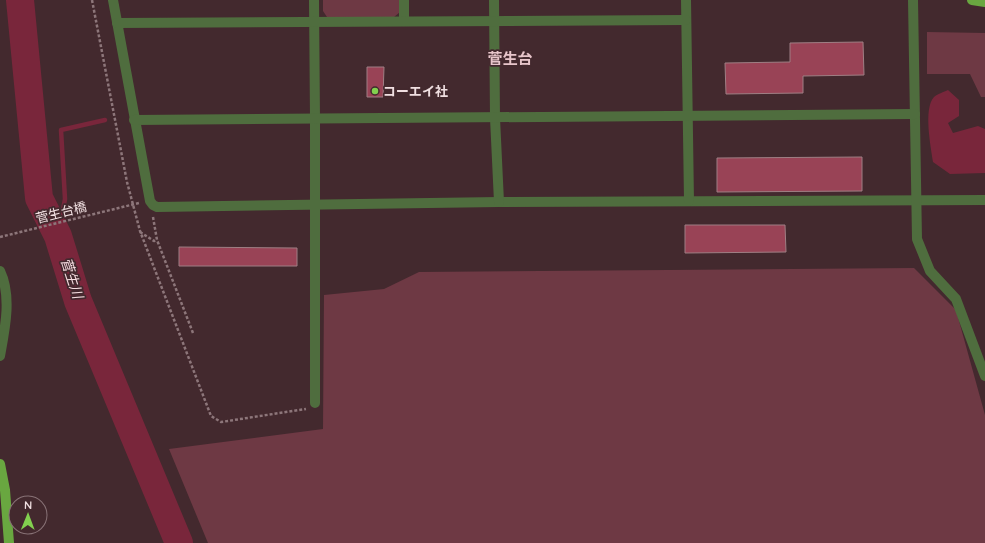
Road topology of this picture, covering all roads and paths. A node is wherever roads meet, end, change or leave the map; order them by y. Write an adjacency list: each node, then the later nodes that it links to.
1 (92, 0): 16 (path)
2 (113, 0): 14 (street)
3 (314, 0): 13 (street)
4 (404, 0): 11 (street)
5 (494, 0): 12 (street)
6 (686, 0): 10 (street)
7 (913, 0): 19 (street)
8 (972, 0): 9 (main road)
9 (985, 2)
10 (686, 20): 12 (street); 20 (street)
11 (404, 21): 12 (street); 13 (street)
12 (494, 21): 22 (street)
13 (314, 22): 14 (street); 21 (street)
14 (117, 23): 23 (street)
15 (104, 26): 16 (path)
16 (98, 28): 18 (path)
17 (118, 110): 18 (path)
18 (114, 111): 31 (path)
19 (915, 114): 20 (street); 24 (street)
20 (687, 116): 22 (street); 27 (street)
21 (315, 118): 22 (street); 23 (street); 30 (street)
22 (495, 118): 28 (street)
23 (134, 120): 26 (street)
24 (916, 200): 25 (street); 27 (street); 38 (street)
25 (985, 200)
26 (150, 201): 30 (street); 34 (path)
27 (689, 201): 28 (street)
28 (499, 202): 30 (street)
29 (137, 204): 31 (path, 菅生台橋)
30 (315, 204): 39 (street)
31 (132, 205): 32 (path); 33 (path, 菅生台橋)
32 (140, 231): 34 (path); 39 (path)
33 (0, 237)
34 (157, 240): 36 (path)
35 (0, 270): 37 (street)
36 (193, 333)
37 (0, 356)
38 (985, 376)
39 (315, 403)
40 (0, 464): 41 (main road)
41 (10, 543)

